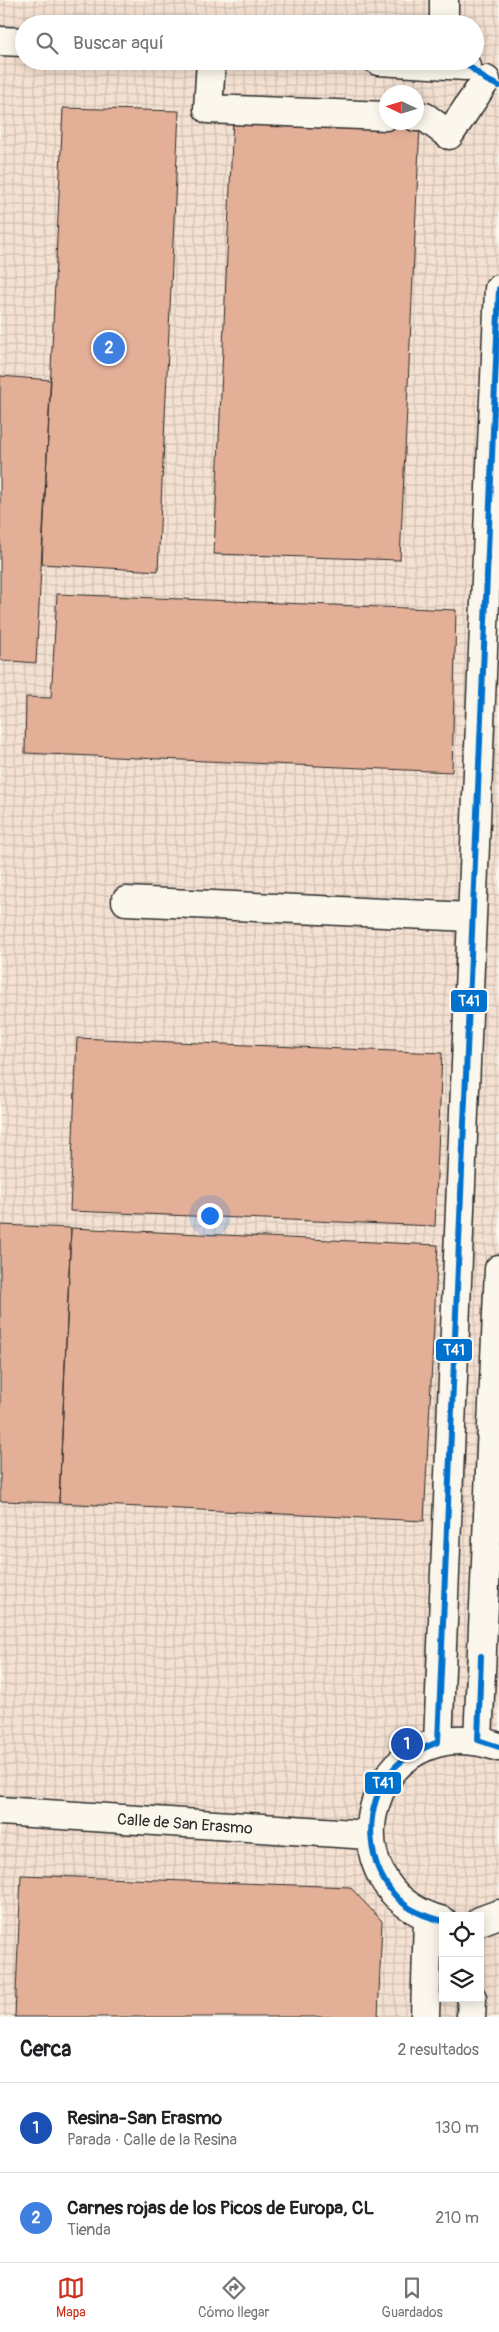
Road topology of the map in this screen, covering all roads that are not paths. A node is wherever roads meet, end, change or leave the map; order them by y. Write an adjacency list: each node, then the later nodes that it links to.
1 (444, 0): 2 (street)
2 (444, 15)
3 (0, 41): 4 (street)
4 (15, 42)
5 (210, 70): 8 (street)
6 (453, 70): 7 (street)
7 (478, 73): 9 (street)
8 (379, 116)
9 (424, 117)
10 (499, 289): 12 (street)
11 (126, 901): 12 (street)
12 (471, 917): 17 (street)
13 (499, 1269): 14 (street)
14 (498, 1325): 15 (street)
15 (494, 1475): 16 (street)
16 (493, 1520): 18 (street)
17 (438, 1742): 18 (street); 20 (street)
18 (488, 1744)
19 (0, 1811): 20 (street, Calle de San Erasmo)
20 (370, 1835): 22 (street)
21 (499, 1914): 23 (street)
22 (436, 1919): 25 (street)
23 (484, 1920)
24 (472, 2002): 26 (street)
25 (425, 2017)
26 (471, 2017)

